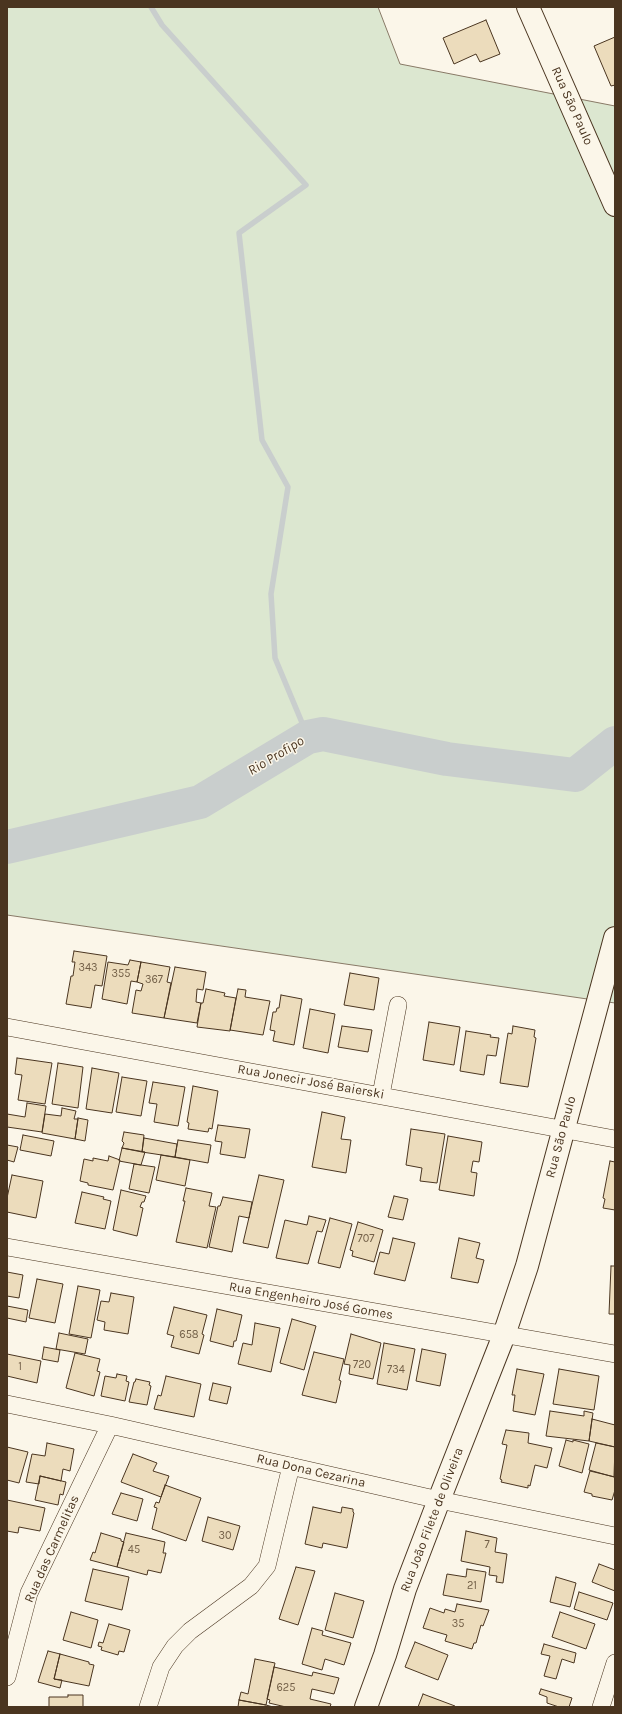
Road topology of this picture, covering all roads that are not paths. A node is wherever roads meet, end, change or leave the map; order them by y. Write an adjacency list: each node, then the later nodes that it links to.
1 (528, 7): 2 (main road, Rua São Paulo)
2 (615, 205)
3 (615, 938): 7 (main road, Rua São Paulo)
4 (398, 1005): 6 (street)
5 (7, 1027): 6 (street, Rua Jonecir José Baierski)
6 (381, 1095): 7 (street, Rua Jonecir José Baierski)
7 (563, 1130): 8 (street, Rua Jonecir José Baierski); 10 (main road, Rua São Paulo)
8 (615, 1139)
9 (7, 1247): 10 (street, Rua Engenheiro José Gomes)
10 (504, 1336): 11 (street, Rua Engenheiro José Gomes); 15 (main road, Rua João Filete de Oliveira)
11 (615, 1354)
12 (7, 1404): 13 (street, Rua Dona Cezarina)
13 (110, 1425): 14 (street, Rua Dona Cezarina); 18 (street, Rua das Carmelitas)
14 (291, 1466): 15 (street, Rua Dona Cezarina); 19 (street)
15 (439, 1500): 16 (street, Rua Dona Cezarina); 20 (main road, Rua João Filete de Oliveira)
16 (615, 1536)
17 (615, 1662): 21 (street)
18 (7, 1677)
19 (148, 1707)
20 (366, 1707)
21 (600, 1707)

